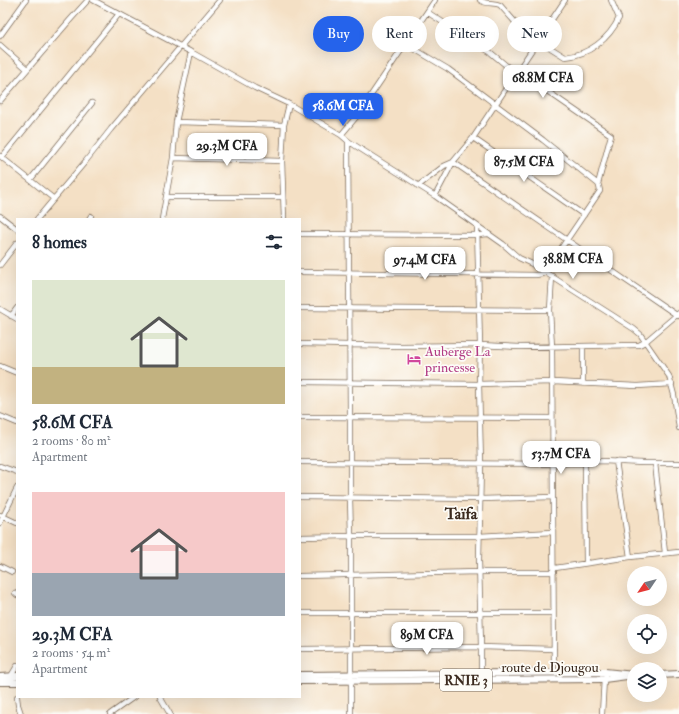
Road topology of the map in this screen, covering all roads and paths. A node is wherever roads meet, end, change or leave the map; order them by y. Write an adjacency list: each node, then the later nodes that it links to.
1 (26, 0): 14 (street)
2 (88, 0): 22 (street)
3 (94, 0): 10 (street)
4 (220, 0): 16 (street)
5 (436, 0): 9 (street)
6 (480, 0): 12 (street)
7 (565, 0): 13 (street)
8 (612, 0): 21 (street)
9 (427, 12): 11 (street); 23 (street)
10 (119, 14): 16 (street); 33 (street)
11 (424, 16)
12 (510, 16)
13 (554, 16)
14 (0, 36)
15 (0, 45): 22 (street)
16 (182, 47): 17 (street); 43 (street)
17 (191, 52): 26 (street); 28 (street)
18 (401, 52): 30 (street)
19 (419, 52): 27 (street)
20 (531, 52): 23 (street)
21 (557, 52)
22 (27, 69): 24 (street)
23 (517, 72): 27 (street); 38 (street)
24 (0, 101)
25 (92, 103): 37 (street)
26 (289, 104): 29 (street); 30 (street)
27 (494, 105): 31 (street); 38 (street)
28 (176, 122): 29 (street); 34 (street)
29 (284, 125): 35 (street)
30 (341, 135): 32 (street)
31 (473, 138): 36 (street); 44 (street)
32 (348, 141): 39 (street); 51 (street)
33 (1, 156): 37 (street)
34 (173, 158): 35 (street); 41 (street)
35 (282, 161): 42 (street)
36 (453, 162): 39 (street); 40 (street); 55 (street)
37 (30, 180): 43 (street)
38 (598, 184): 44 (street)
39 (418, 186): 40 (street)
40 (435, 196): 49 (street)
41 (166, 197): 42 (street); 47 (street)
42 (283, 197): 48 (street)
43 (54, 199): 46 (street)
44 (584, 215): 55 (street)
45 (0, 216): 50 (street)
46 (38, 218)
47 (162, 218)
48 (284, 218)
49 (477, 226): 53 (street); 54 (street)
50 (16, 228)
51 (349, 233): 52 (street); 54 (street); 59 (street)
52 (301, 234)
53 (488, 234): 54 (street); 60 (street)
54 (478, 235): 61 (street)
55 (567, 239): 60 (street); 69 (street)
56 (16, 244): 57 (street)
57 (0, 265)
58 (301, 272): 59 (street)
59 (348, 272): 61 (street); 64 (street)
60 (545, 272): 61 (street); 62 (street)
61 (479, 274): 67 (street)
62 (552, 276): 68 (street); 72 (street)
63 (301, 308): 64 (street)
64 (349, 308): 67 (street); 74 (street)
65 (0, 309): 70 (street)
66 (16, 309): 70 (street)
67 (479, 310): 68 (street); 75 (street)
68 (550, 310): 77 (street)
69 (678, 315): 72 (street)
70 (11, 316): 71 (street)
71 (16, 318)
72 (645, 342): 76 (street); 85 (street)
73 (301, 344): 74 (street)
74 (350, 345): 75 (street); 80 (street)
75 (480, 345): 77 (street); 83 (street)
76 (583, 346): 77 (street); 84 (street)
77 (552, 347): 82 (street)
78 (0, 366): 79 (street)
79 (16, 373)
80 (350, 381): 81 (street); 83 (street); 88 (street)
81 (301, 382)
82 (553, 382): 83 (street); 84 (street); 90 (street)
83 (479, 384): 89 (street)
84 (583, 384): 85 (street)
85 (672, 384): 92 (street)
86 (0, 416): 91 (street)
87 (301, 417): 88 (street)
88 (350, 417): 89 (street); 96 (street)
89 (480, 418): 90 (street); 99 (street)
90 (552, 418): 100 (street)
91 (16, 423)
92 (679, 427)
93 (616, 461): 95 (street); 97 (street); 117 (street)
94 (301, 462): 96 (street)
95 (585, 462): 100 (street); 118 (street)
96 (350, 463): 99 (street); 106 (street)
97 (655, 463): 98 (street); 116 (street)
98 (679, 463)
99 (481, 464): 100 (street); 107 (street)
100 (553, 464): 105 (street)
101 (0, 466): 102 (street)
102 (16, 472)
103 (16, 490): 108 (street)
104 (301, 497): 106 (street)
105 (553, 497): 107 (street); 111 (street)
106 (350, 498): 107 (street); 112 (street)
107 (481, 499): 113 (street)
108 (2, 515): 109 (street); 110 (street)
109 (16, 522)
110 (0, 523)
111 (553, 532): 113 (street); 120 (street)
112 (351, 536): 113 (street); 114 (street); 124 (street)
113 (479, 536): 122 (street)
114 (301, 537)
115 (679, 552): 116 (street)
116 (665, 553): 117 (street)
117 (630, 557): 118 (street)
118 (586, 563): 120 (street)
119 (0, 566): 121 (street)
120 (554, 570): 122 (street); 128 (street)
121 (12, 572)
122 (479, 572): 124 (street); 127 (street)
123 (301, 576): 124 (street)
124 (350, 576): 125 (street)
125 (351, 612): 126 (street); 127 (street); 129 (street)
126 (301, 613)
127 (480, 613): 128 (street); 130 (street)
128 (553, 613): 132 (street)
129 (352, 648): 130 (street); 131 (street); 143 (street)
130 (481, 648): 132 (street); 139 (street)
131 (301, 649)
132 (554, 649): 133 (street)
133 (554, 673): 139 (highway, route de Djougou / RNIE 3); 140 (highway, route de Djougou / RNIE 3)
134 (627, 674): 140 (highway, route de Djougou / RNIE 3)
135 (667, 674): 136 (highway)
136 (679, 674)
137 (301, 675): 143 (highway, route de Djougou / RNIE 3)
138 (14, 676): 142 (highway)
139 (481, 676): 140 (highway, route de Djougou / RNIE 3); 143 (highway, route de Djougou / RNIE 3)
140 (579, 676): 144 (highway, route de Djougou / RNIE 3)
141 (627, 676): 144 (highway, route de Djougou / RNIE 3)
142 (0, 677)
143 (351, 677): 145 (highway, route de Djougou / RNIE 3); 154 (street)
144 (604, 679): 155 (street)
145 (301, 681)
146 (0, 682): 147 (highway)
147 (16, 683)
148 (17, 698): 151 (street)
149 (133, 698): 152 (street)
150 (161, 698): 153 (street)
151 (21, 714)
152 (110, 714)
153 (170, 714)
154 (351, 714)
155 (602, 714)

